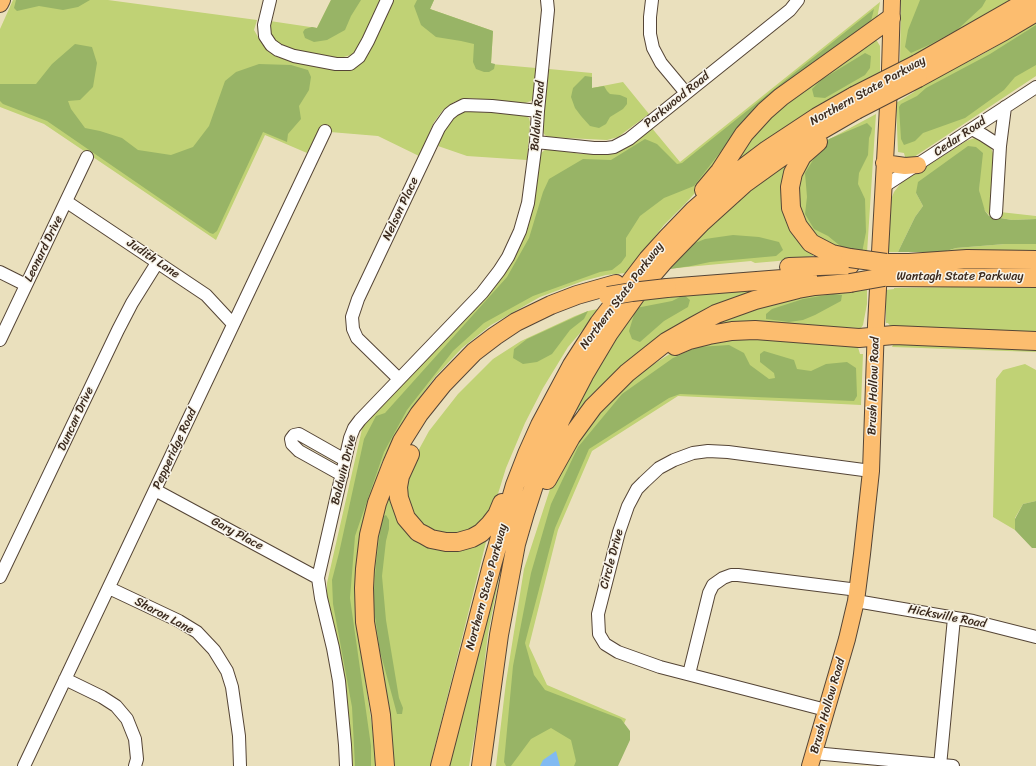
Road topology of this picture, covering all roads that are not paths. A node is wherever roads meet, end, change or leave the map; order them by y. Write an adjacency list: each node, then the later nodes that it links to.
1 (2, 0): 9 (main road)
2 (270, 0): 3 (street)
3 (387, 0)
4 (547, 0): 19 (street, Baldwin Road)
5 (652, 0): 16 (street)
6 (798, 0): 16 (street, Parkwood Road)
7 (892, 0): 11 (main road, Brush Hollow Road)
8 (1029, 0): 14 (highway, Northern State Parkway)
9 (0, 4)
10 (1036, 12): 13 (highway, Northern State Parkway)
11 (891, 18): 25 (main road, Brush Hollow Road); 31 (highway)
12 (1036, 19): 13 (highway)
13 (985, 42): 14 (highway, Northern State Parkway)
14 (918, 71): 17 (highway, Northern State Parkway, bridge)
15 (1036, 87): 18 (street, Cedar Road)
16 (686, 93): 22 (street, Parkwood Road)
17 (855, 103): 31 (highway, Northern State Parkway); 35 (highway); 68 (highway, Northern State Parkway)
18 (1005, 108): 20 (street, Cedar Road); 23 (street)
19 (538, 111): 22 (street, Baldwin Road); 45 (street, Nelson Place)
20 (972, 129): 23 (street); 26 (street, Cedar Road)
21 (325, 131): 40 (street, Pepperidge Road)
22 (536, 142): 30 (street, Baldwin Road)
23 (1000, 146): 29 (street)
24 (87, 157): 28 (street, Leonard Drive)
25 (884, 163): 26 (main road); 27 (main road, Brush Hollow Road)
26 (918, 165): 27 (street, Cedar Road)
27 (882, 187): 41 (main road, Brush Hollow Road)
28 (67, 202): 33 (street, Judith Lane); 38 (street, Leonard Drive)
29 (996, 213)
30 (520, 231): 45 (street, Baldwin Drive)
31 (667, 238): 46 (highway, Northern State Parkway)
32 (1036, 260): 34 (highway, Wantagh State Parkway)
33 (157, 263): 40 (street, Judith Lane); 51 (street, Duncan Drive)
34 (909, 270): 35 (highway, Wantagh State Parkway, bridge); 37 (highway, Wantagh State Parkway)
35 (850, 271): 39 (highway); 44 (highway)
36 (0, 272): 38 (street)
37 (1036, 278)
38 (26, 285): 42 (street, Leonard Drive)
39 (612, 290): 46 (highway); 66 (highway)
40 (233, 324): 50 (street, Pepperidge Road)
41 (876, 337): 43 (highway); 44 (highway); 48 (main road, Brush Hollow Road)
42 (0, 340)
43 (1036, 341)
44 (627, 373): 69 (highway)
45 (399, 379): 47 (street, Baldwin Drive)
46 (527, 454): 67 (highway, Northern State Parkway)
47 (345, 460): 49 (street, Baldwin Drive); 49 (street)
48 (871, 471): 54 (main road, Brush Hollow Road); 57 (street, Circle Drive)
49 (342, 475): 52 (street, Baldwin Drive)
50 (155, 490): 52 (street, Gary Place); 53 (street, Pepperidge Road)
51 (0, 577)
52 (318, 578): 65 (street, Baldwin Drive)
53 (109, 588): 58 (street, Pepperidge Road); 64 (street, Sharon Lane)
54 (857, 595): 55 (street, Hicksville Road); 57 (street, Hicksville Road); 59 (main road, Brush Hollow Road)
55 (954, 618): 56 (street, Hicksville Road); 61 (street)
56 (1036, 637)
57 (689, 674): 59 (street, Circle Drive)
58 (65, 679): 62 (street, Pepperidge Road); 63 (street)
59 (826, 710): 60 (main road, Brush Hollow Road)
60 (812, 759): 61 (street)
61 (940, 765): 70 (street)
62 (24, 766)
63 (135, 766)
64 (240, 766)
65 (346, 766)
66 (385, 766)
67 (440, 766)
68 (481, 766)
69 (488, 766)
70 (953, 766)

